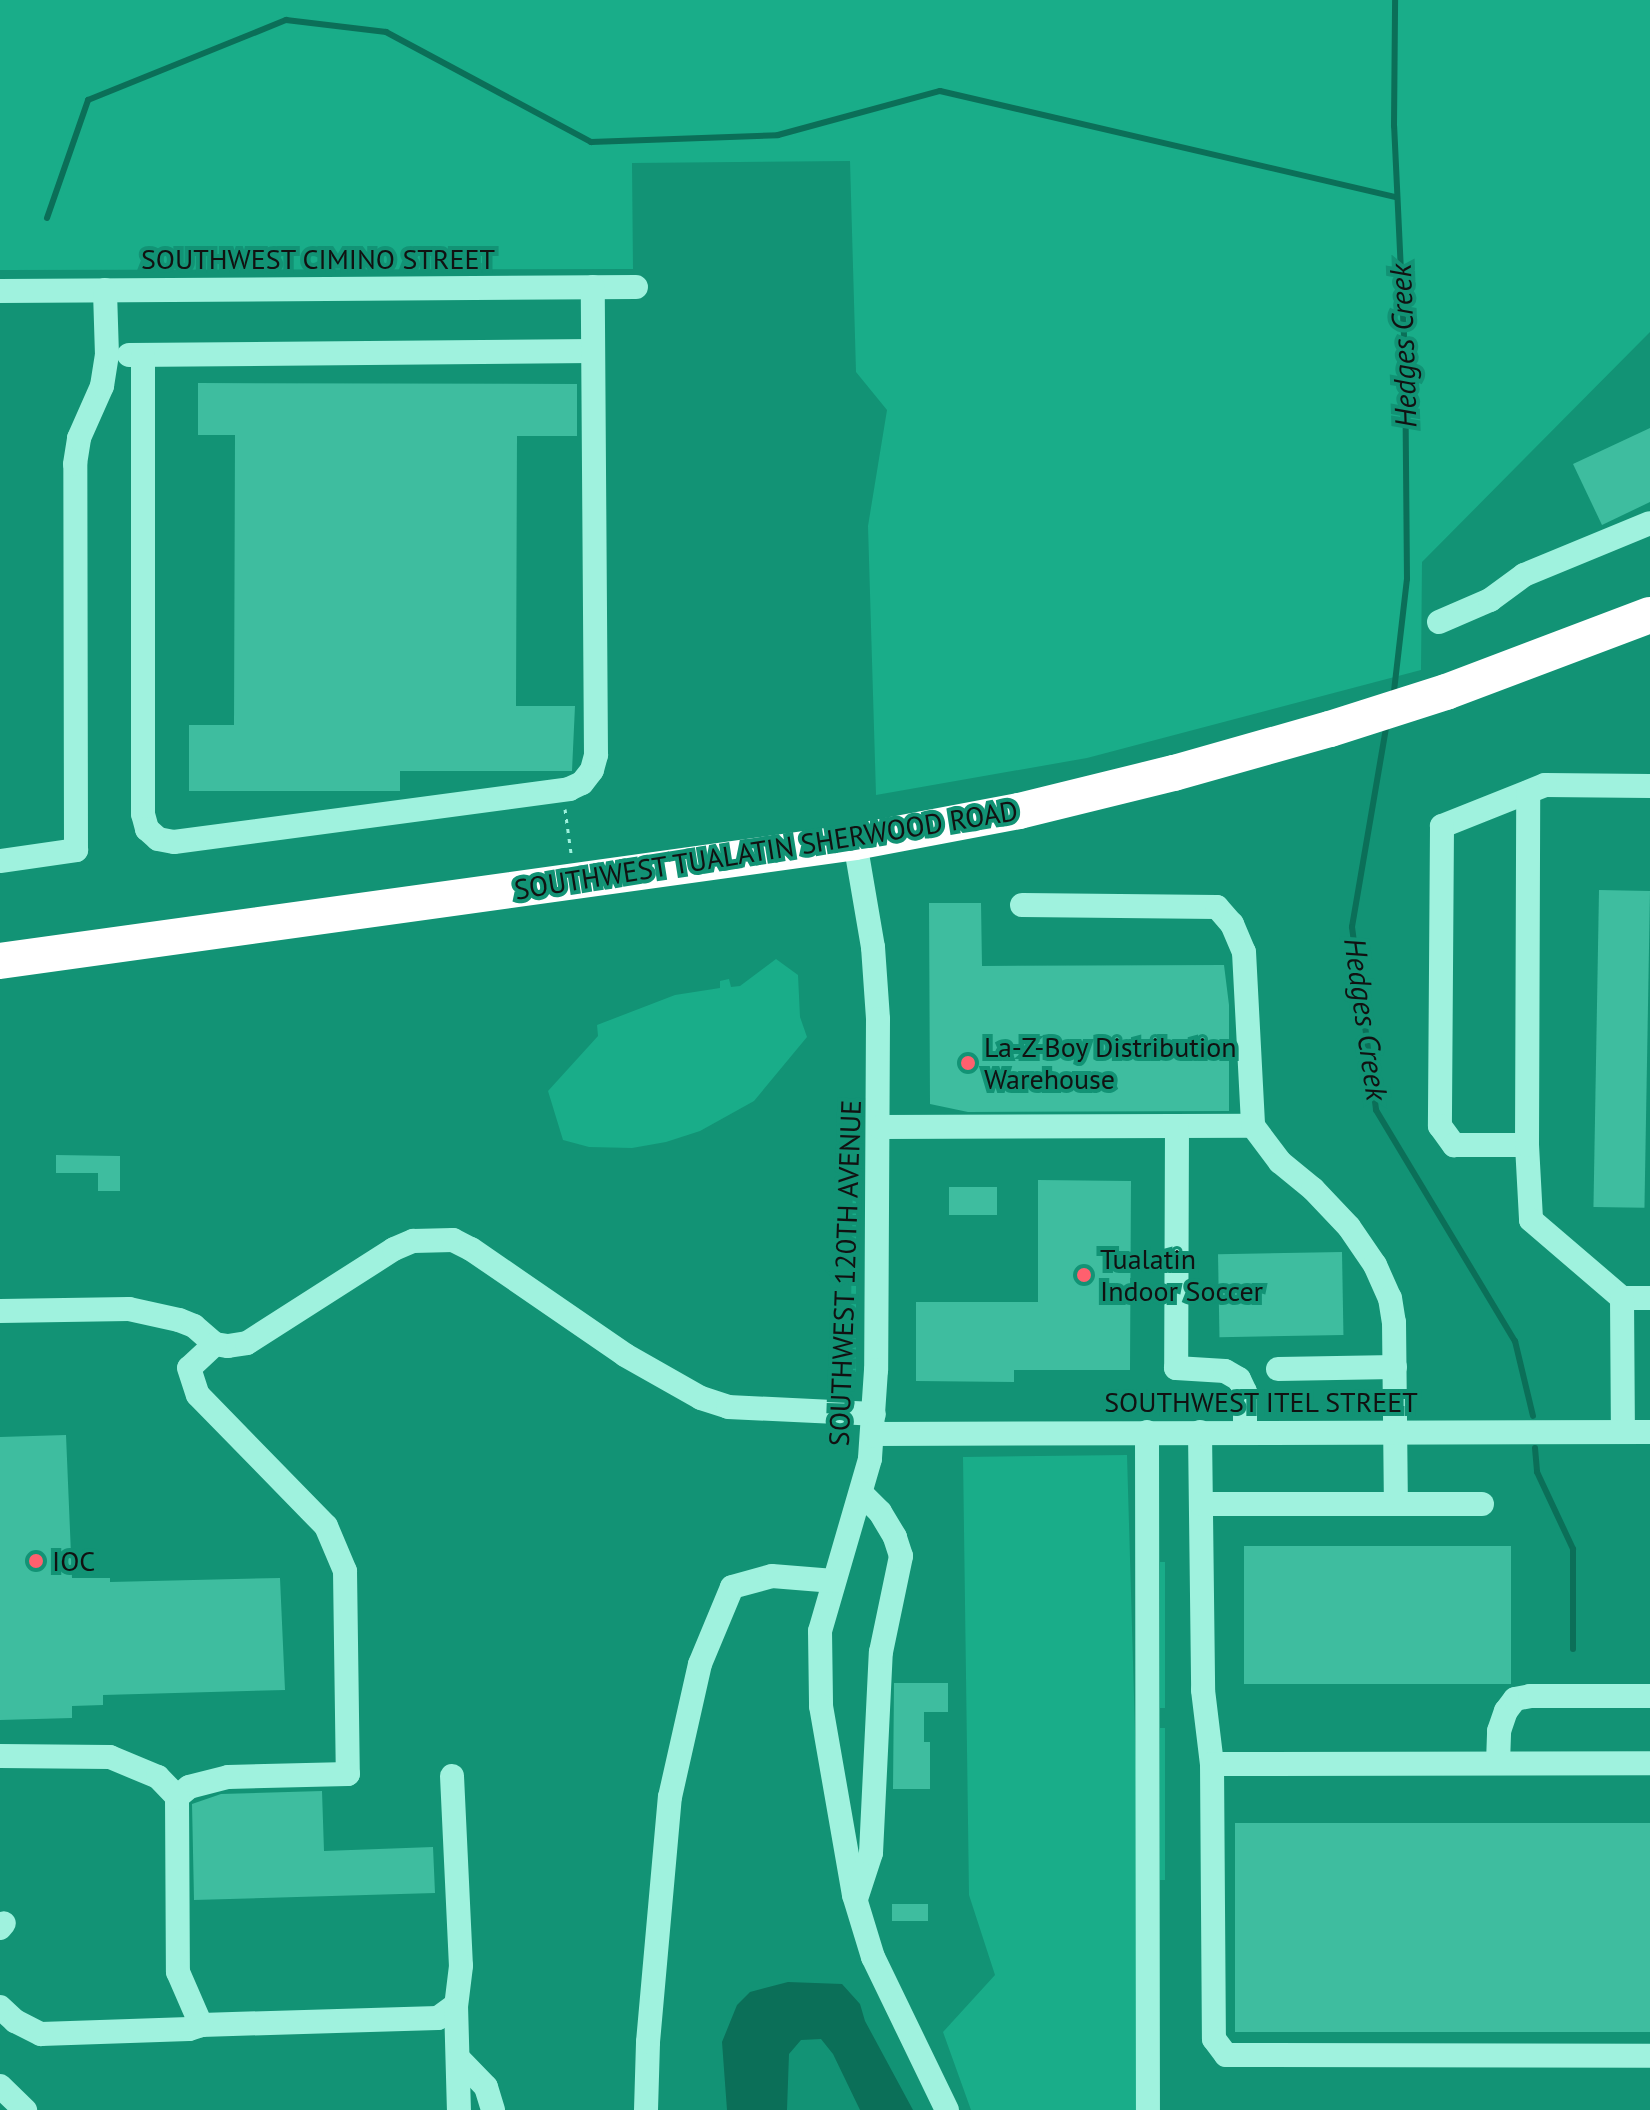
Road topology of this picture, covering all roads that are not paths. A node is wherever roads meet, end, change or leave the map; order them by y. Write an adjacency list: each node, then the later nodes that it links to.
1 (593, 287): 2 (street, SOUTHWEST CIMINO STREET); 3 (street, SOUTHWEST CIMINO STREET); 5 (street)
2 (636, 287)
3 (105, 290): 4 (street, SOUTHWEST CIMINO STREET); 6 (street)
4 (0, 291)
5 (593, 351): 7 (street); 7 (street)
6 (107, 355): 7 (street); 14 (street)
7 (143, 355)
8 (1650, 523): 10 (street)
9 (1650, 615): 13 (highway, SOUTHWEST TUALATIN SHERWOOD ROAD)
10 (1439, 622)
11 (1650, 786): 12 (street)
12 (1528, 792): 20 (street); 20 (street)
13 (855, 842): 16 (highway, SOUTHWEST TUALATIN SHERWOOD ROAD); 18 (street, SOUTHWEST 120TH AVENUE)
14 (0, 861)
15 (1022, 905): 17 (street)
16 (0, 961)
17 (1253, 1126): 19 (street); 25 (street)
18 (880, 1127): 19 (street); 27 (street, SOUTHWEST 120TH AVENUE)
19 (1177, 1127): 30 (street)
20 (1527, 1145): 21 (street)
21 (1622, 1298): 22 (street); 32 (street)
22 (1650, 1298)
23 (0, 1311): 24 (street)
24 (215, 1344): 27 (street, SOUTHWEST ITEL STREET); 45 (street)
25 (1395, 1367): 26 (street); 31 (street)
26 (1278, 1369)
27 (873, 1424): 28 (street, SOUTHWEST ITEL STREET); 34 (street, SOUTHWEST 120TH AVENUE)
28 (1147, 1432): 29 (street, SOUTHWEST ITEL STREET); 58 (street)
29 (1200, 1432): 30 (street, SOUTHWEST ITEL STREET); 35 (street)
30 (1245, 1432): 31 (street, SOUTHWEST ITEL STREET)
31 (1397, 1432): 32 (street, SOUTHWEST ITEL STREET); 36 (street)
32 (1623, 1432): 33 (street, SOUTHWEST ITEL STREET)
33 (1650, 1432)
34 (861, 1493): 38 (street, SOUTHWEST 120TH AVENUE); 46 (street)
35 (1201, 1504): 36 (street); 43 (street)
36 (1396, 1504): 37 (street)
37 (1482, 1504)
38 (834, 1581): 46 (street, SOUTHWEST 120TH AVENUE); 56 (street)
39 (1650, 1696): 41 (street)
40 (0, 1756): 45 (street)
41 (1498, 1763): 42 (street); 43 (street)
42 (1650, 1763)
43 (1212, 1764): 50 (street)
44 (452, 1776): 47 (street)
45 (177, 1797): 49 (street)
46 (856, 1901): 57 (street, SOUTHWEST 120TH AVENUE)
47 (456, 2005): 49 (street); 51 (street)
48 (0, 2007): 49 (street)
49 (201, 2025)
50 (1650, 2056)
51 (460, 2060): 53 (street); 54 (street)
52 (0, 2086): 55 (street)
53 (459, 2107): 54 (street)
54 (496, 2108)
55 (25, 2110)
56 (646, 2110)
57 (947, 2110)
58 (1148, 2110)

